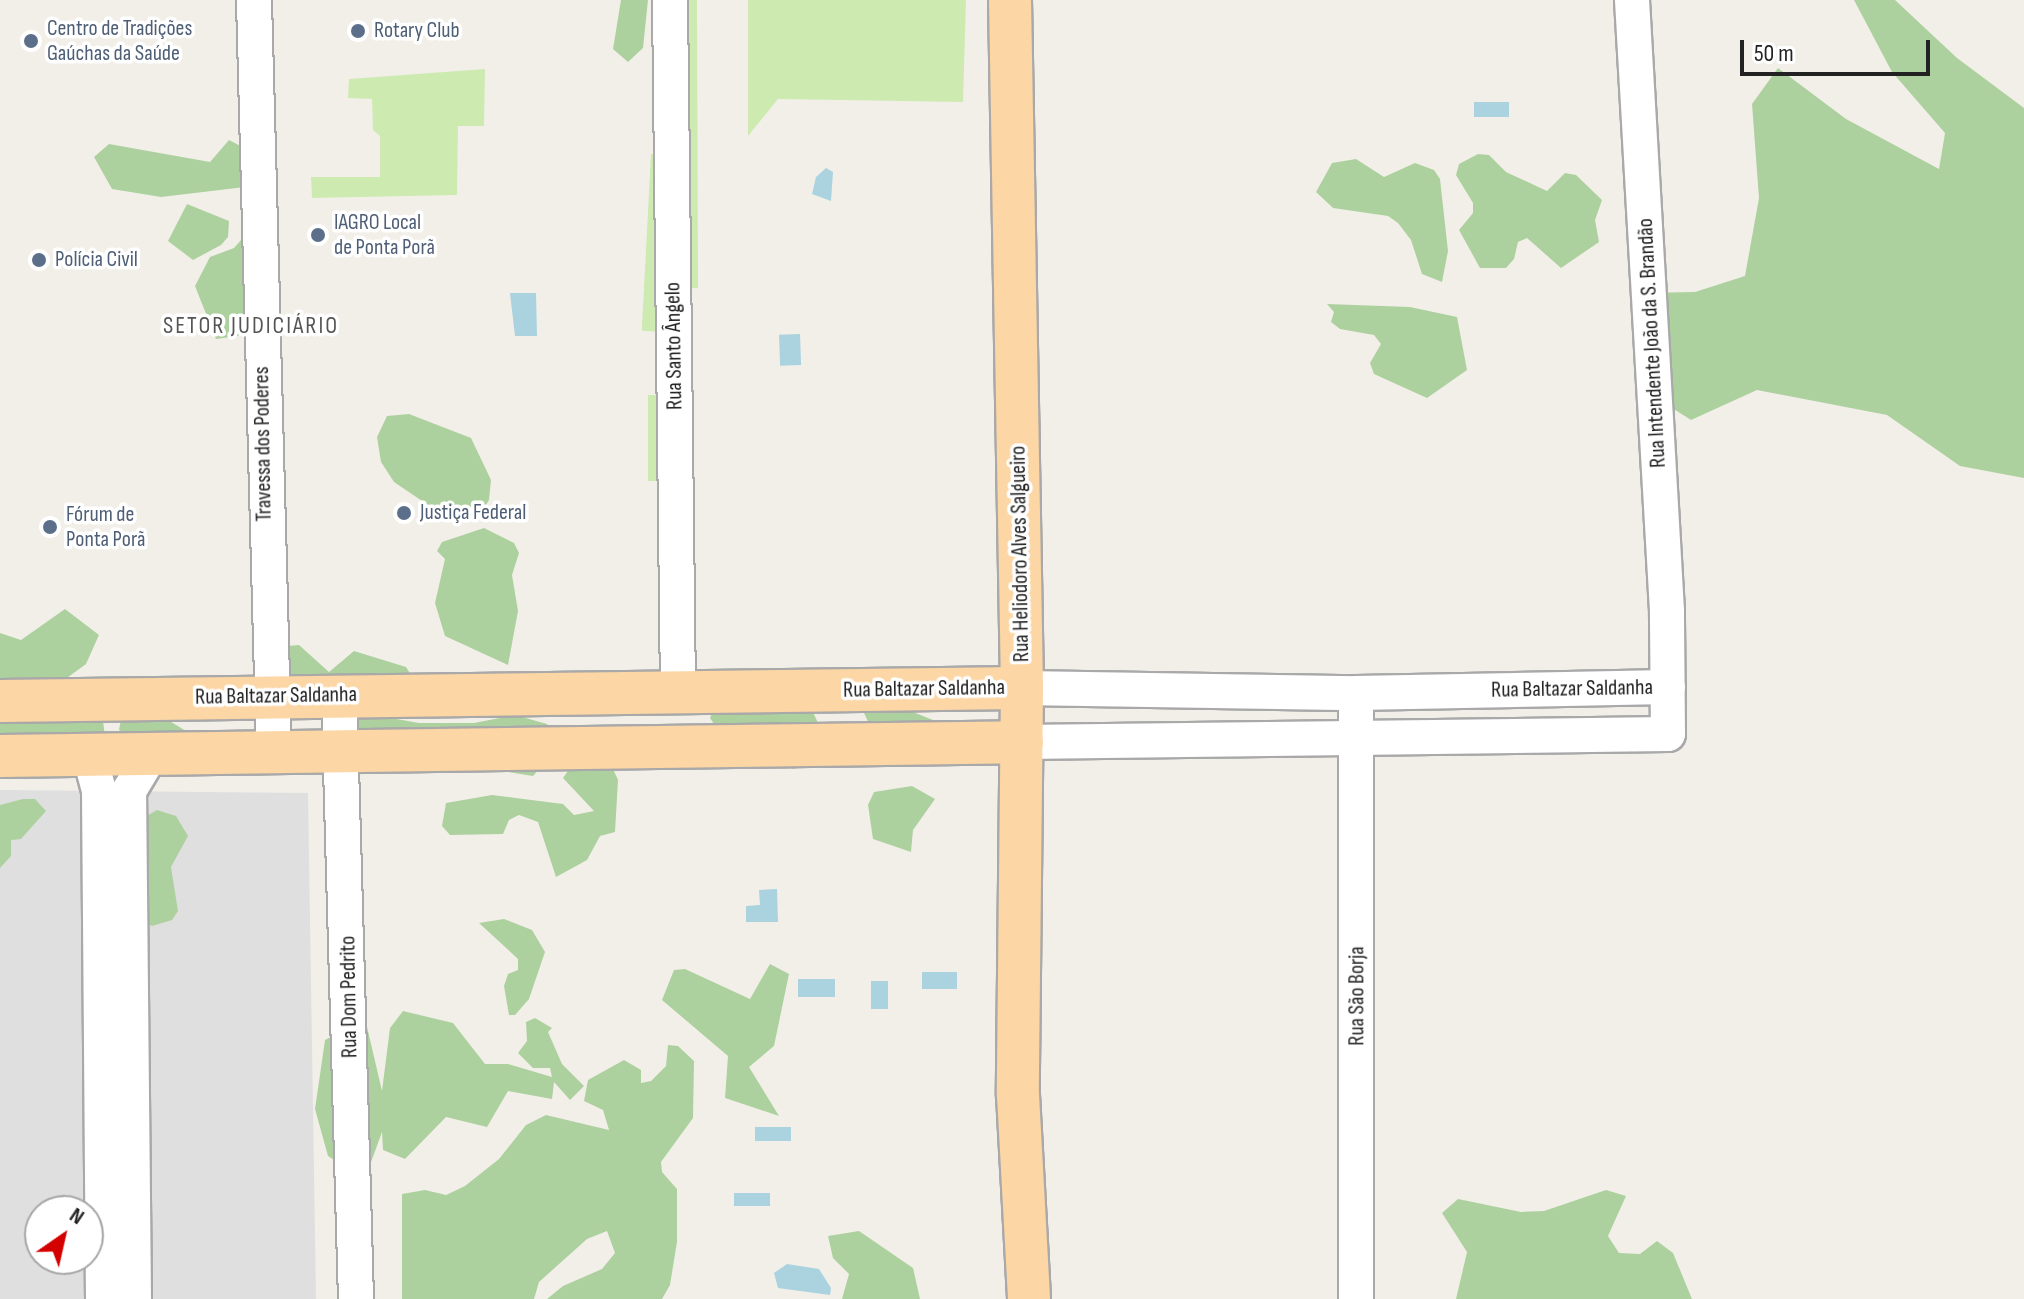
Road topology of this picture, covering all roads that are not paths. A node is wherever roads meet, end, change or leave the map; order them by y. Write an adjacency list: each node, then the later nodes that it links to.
1 (254, 0): 10 (street, Travessa dos Poderes)
2 (670, 0): 7 (street, Rua Santo Ângelo)
3 (1010, 0): 6 (main road, Rua Heliodoro Alves Salgueiro)
4 (1632, 0): 5 (street, Rua Intendente João da S. Brandão)
5 (1668, 687): 8 (street, Rua Baltazar Saldanha); 12 (street, Rua Baltazar Saldanha)
6 (1022, 688): 7 (main road, Rua Baltazar Saldanha); 8 (street, Rua Baltazar Saldanha); 13 (main road, Rua Heliodoro Alves Salgueiro)
7 (678, 693): 9 (main road, Rua Baltazar Saldanha)
8 (1356, 693): 12 (street, Rua São Borja)
9 (339, 695): 10 (main road, Rua Baltazar Saldanha); 15 (street, Rua Dom Pedrito)
10 (268, 697): 11 (main road, Rua Baltazar Saldanha); 14 (street, Travessa dos Poderes)
11 (0, 701)
12 (1357, 735): 13 (street, Rua Baltazar Saldanha); 24 (street, Rua São Borja)
13 (1022, 742): 15 (main road, Rua Baltazar Saldanha); 23 (main road, Rua Heliodoro Alves Salgueiro)
14 (274, 752): 15 (main road, Rua Baltazar Saldanha); 17 (main road, Rua Baltazar Saldanha)
15 (342, 754): 22 (street, Rua Dom Pedrito)
16 (0, 756): 18 (main road, Rua Baltazar Saldanha)
17 (150, 756): 18 (main road, Rua Baltazar Saldanha); 19 (street)
18 (90, 757): 19 (street)
19 (116, 1142): 20 (street); 21 (street)
20 (103, 1299)
21 (134, 1299)
22 (356, 1299)
23 (1029, 1299)
24 (1356, 1299)

